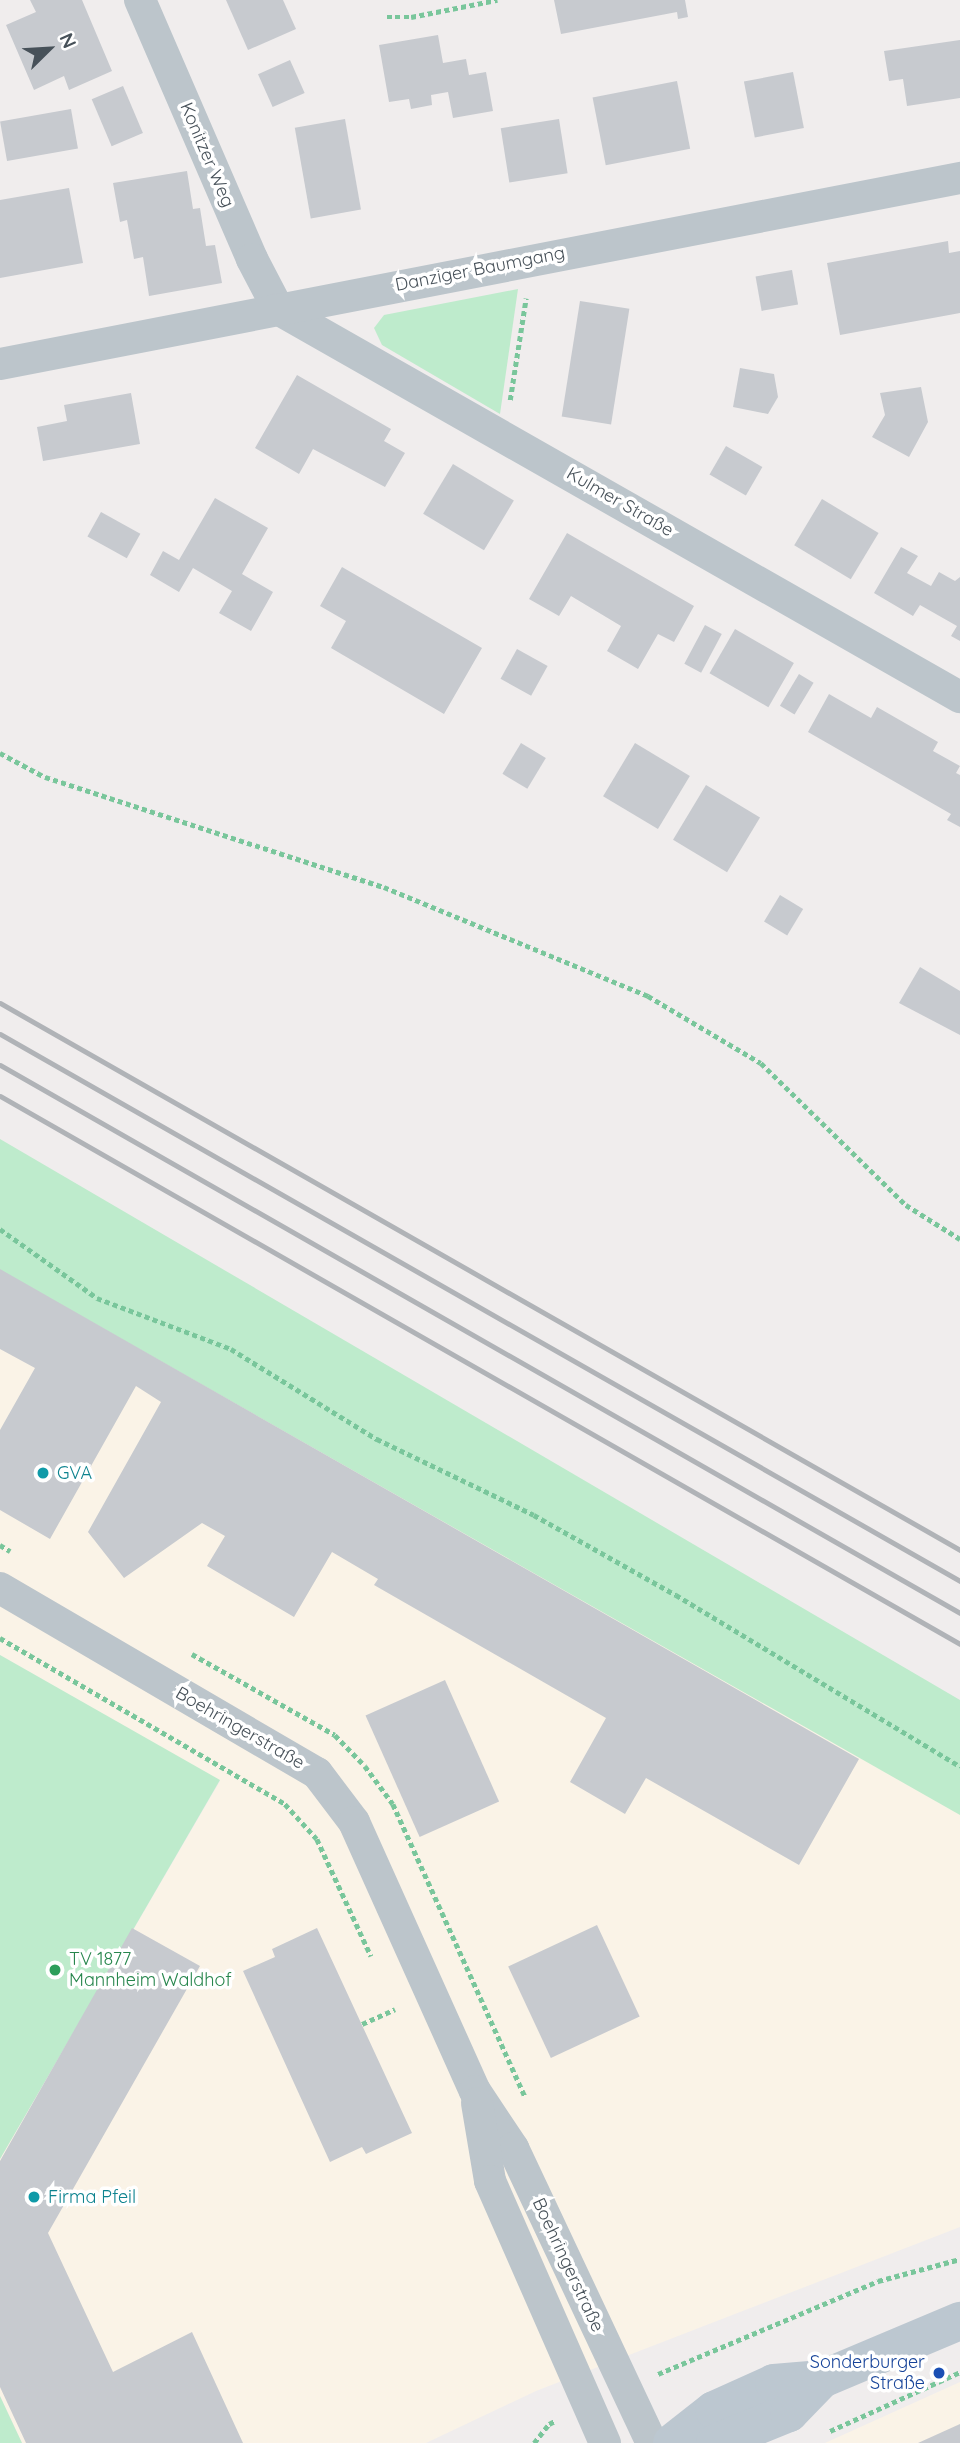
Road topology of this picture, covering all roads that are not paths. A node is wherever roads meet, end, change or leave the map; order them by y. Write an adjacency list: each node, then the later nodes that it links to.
1 (140, 0): 3 (street, Konitzer Weg)
2 (960, 178): 3 (street, Danziger Baumgang)
3 (278, 309): 4 (street, Danziger Baumgang); 5 (street, Kulmer Straße)
4 (0, 364)
5 (960, 697)
6 (0, 1588): 7 (street, Boehringerstraße)
7 (475, 2091): 10 (street, Boehringerstraße); 11 (street, Boehringerstraße)
8 (960, 2321): 9 (street)
9 (822, 2379): 12 (street); 13 (street)
10 (605, 2443)
11 (652, 2443)
12 (672, 2443)
13 (716, 2443)

